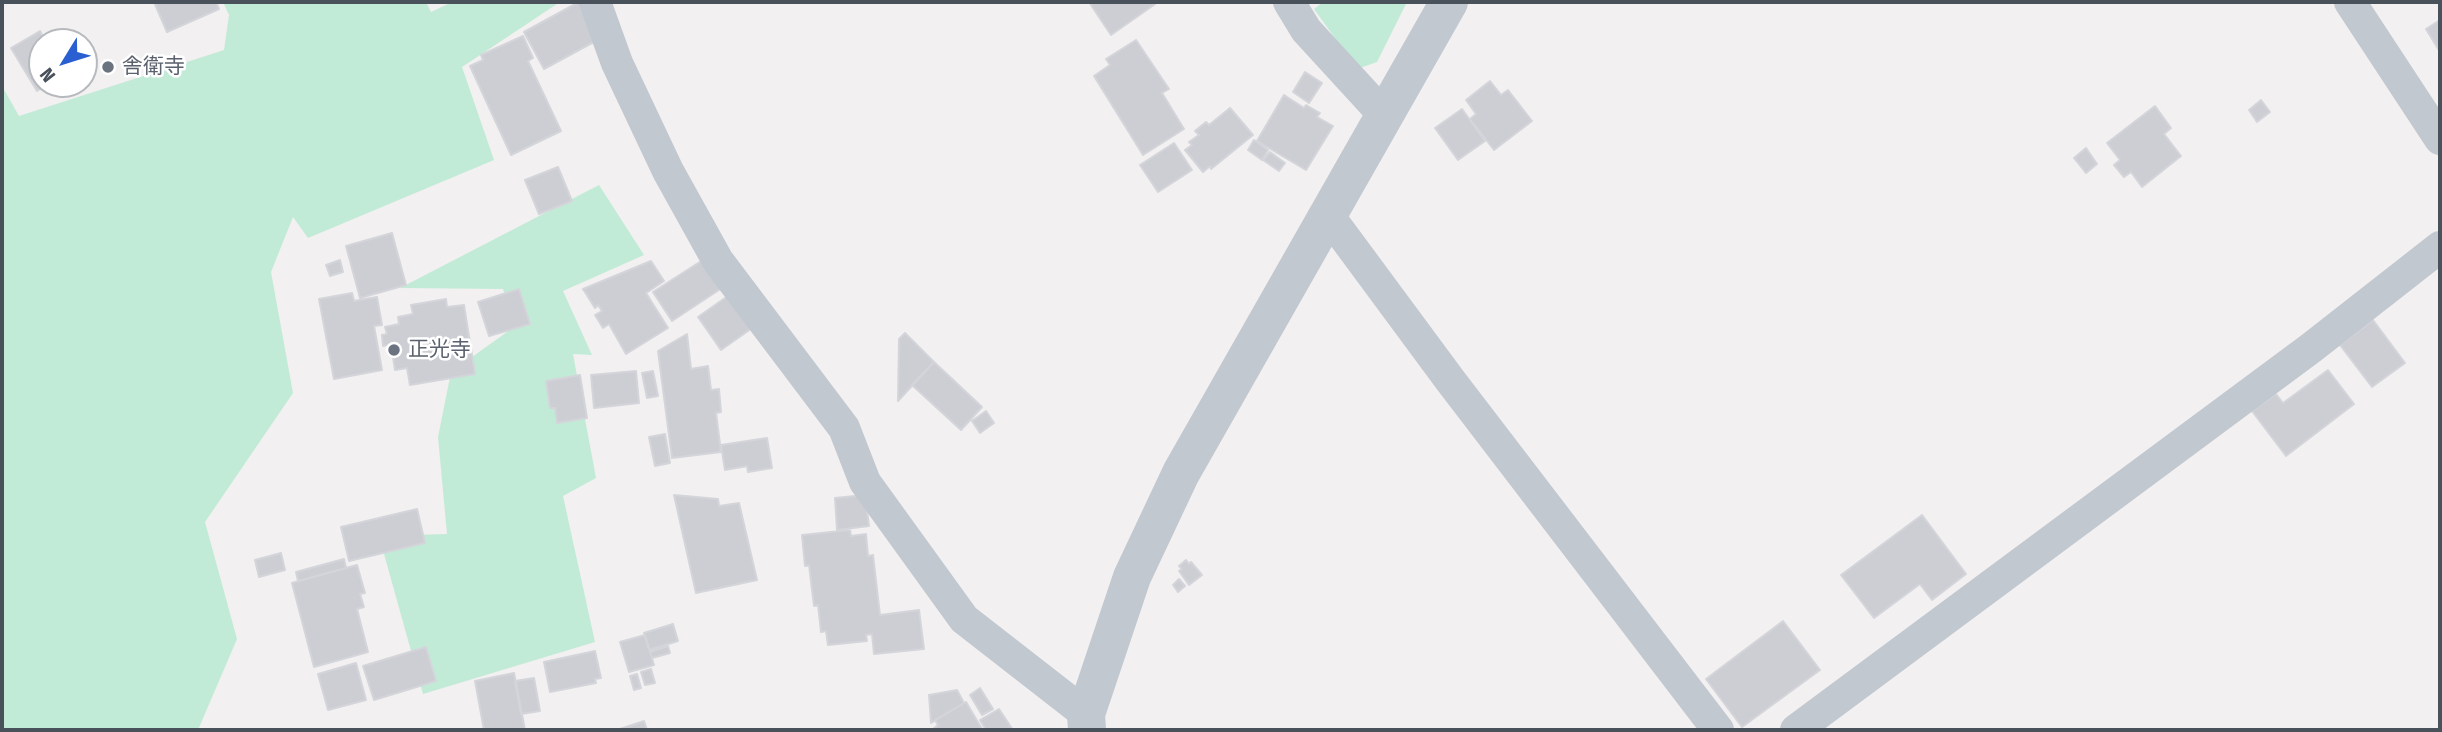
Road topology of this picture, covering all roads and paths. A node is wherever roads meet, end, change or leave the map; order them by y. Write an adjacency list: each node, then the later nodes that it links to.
1 (595, 2): 9 (street)
2 (1289, 2): 5 (street)
3 (1449, 2): 5 (street)
4 (2350, 2): 6 (street)
5 (1383, 114): 7 (street)
6 (2440, 139)
7 (1328, 215): 9 (street); 10 (street)
8 (2440, 247): 11 (street)
9 (1086, 722)
10 (1718, 730)
11 (1796, 730)

